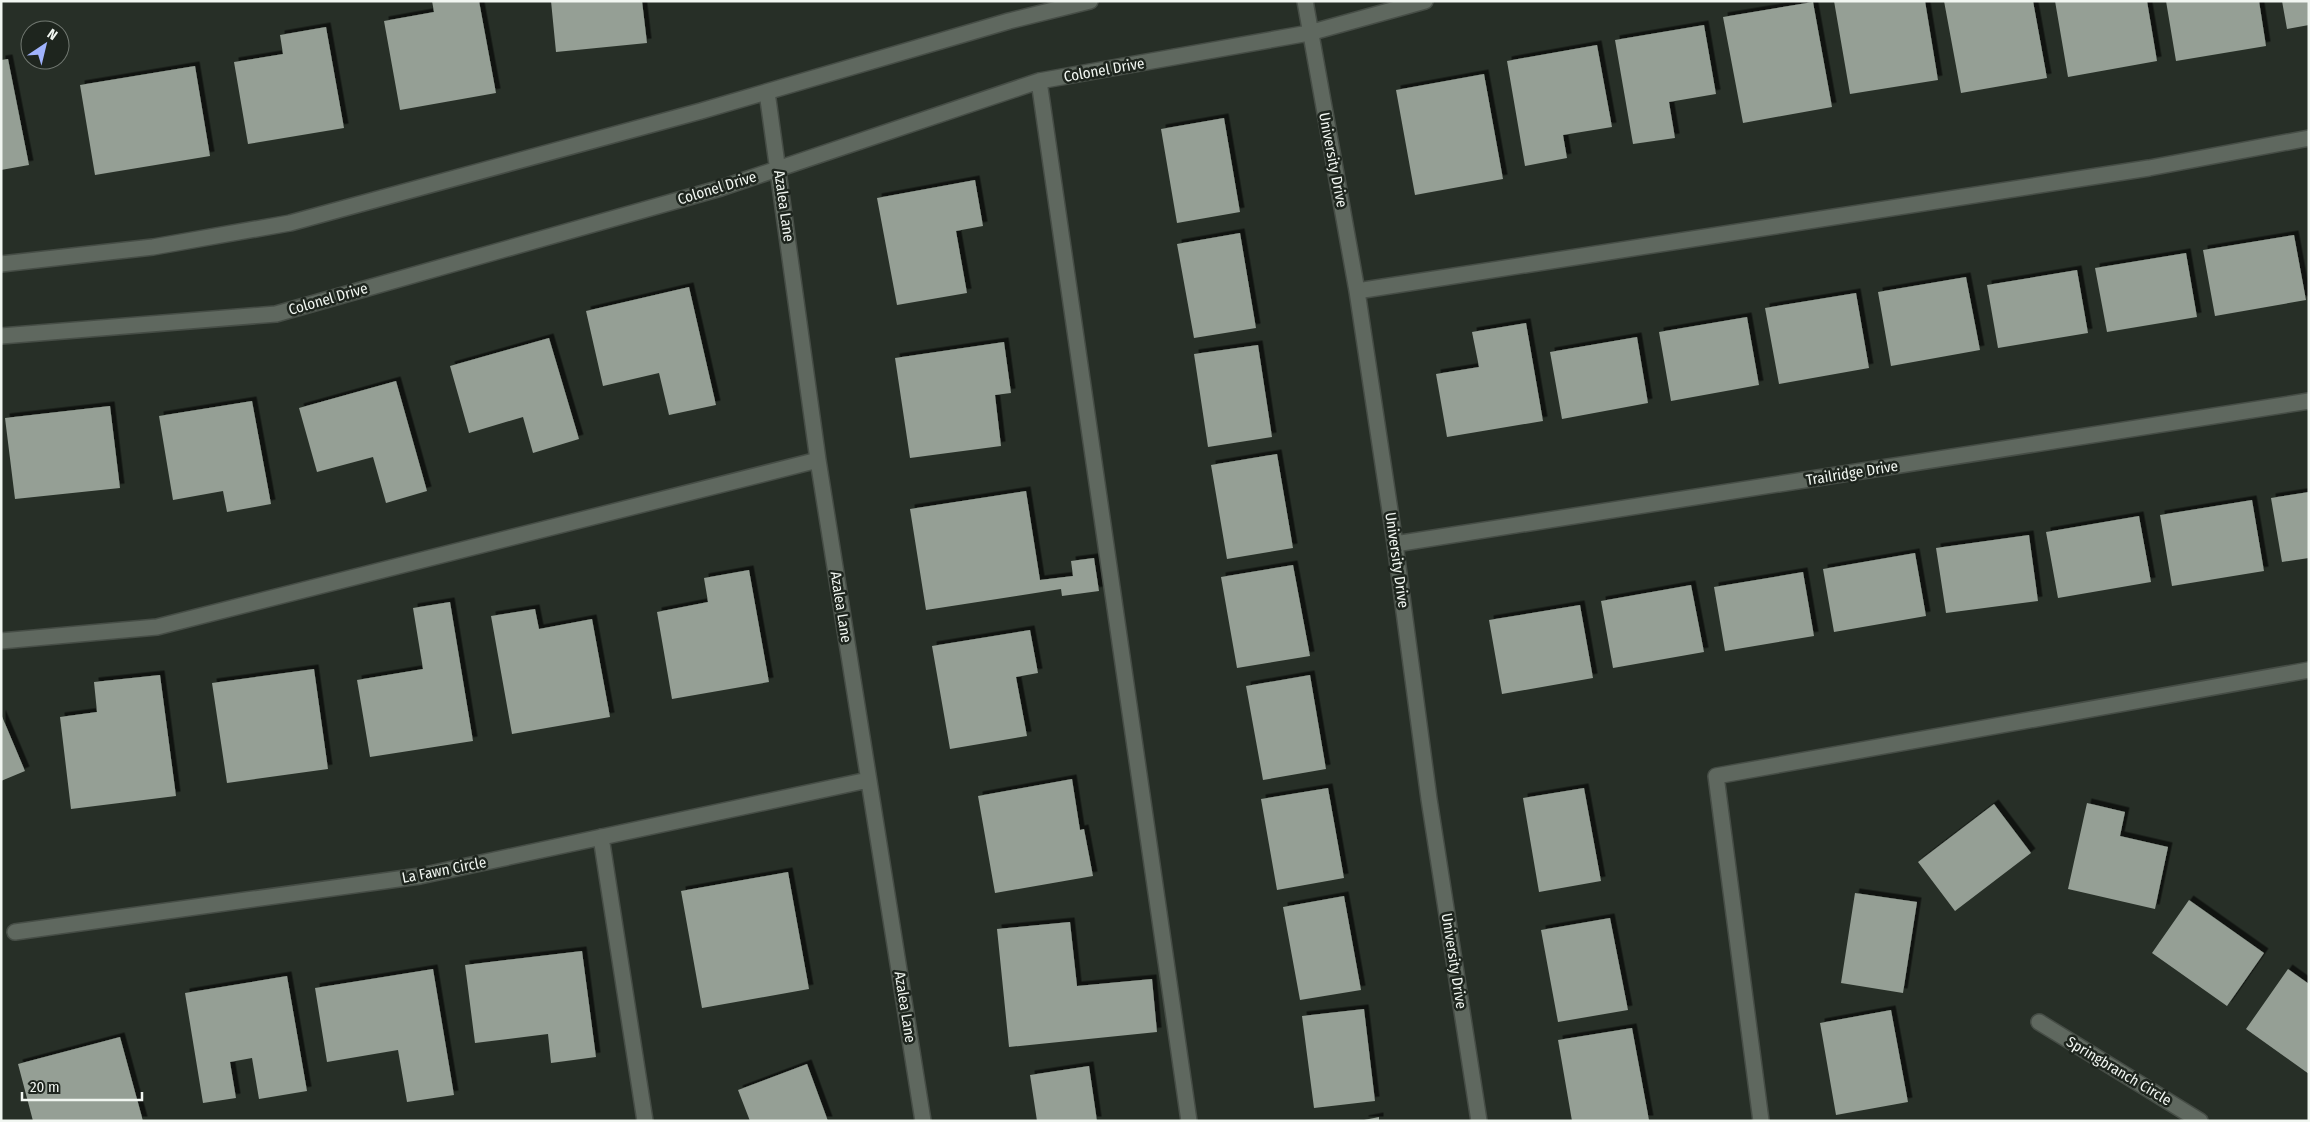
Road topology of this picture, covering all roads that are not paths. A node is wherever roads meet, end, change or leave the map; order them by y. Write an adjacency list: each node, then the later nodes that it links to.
1 (1090, 1): 6 (street)
2 (1305, 1): 4 (street, University Drive)
3 (1425, 1): 4 (street, Colonel Drive)
4 (1309, 33): 5 (street, Colonel Drive); 10 (street, University Drive)
5 (1039, 81): 8 (street, Colonel Drive); 23 (street)
6 (767, 92): 8 (street, Azalea Lane); 9 (street)
7 (2309, 138): 10 (street)
8 (779, 169): 11 (street, Colonel Drive); 13 (street, Azalea Lane)
9 (1, 264)
10 (1357, 291): 14 (street, University Drive)
11 (1, 336)
12 (2309, 401): 14 (street, Trailridge Drive)
13 (818, 460): 15 (street); 17 (street, Azalea Lane)
14 (1395, 544): 24 (street, University Drive)
15 (1, 641)
16 (2309, 670): 25 (street)
17 (868, 780): 18 (street, La Fawn Circle); 22 (street, Azalea Lane)
18 (600, 837): 19 (street, La Fawn Circle); 21 (street)
19 (15, 932)
20 (2038, 1022): 26 (street, Springbranch Circle)
21 (645, 1121)
22 (923, 1121)
23 (1189, 1121)
24 (1480, 1121)
25 (1761, 1121)
26 (2200, 1121)

